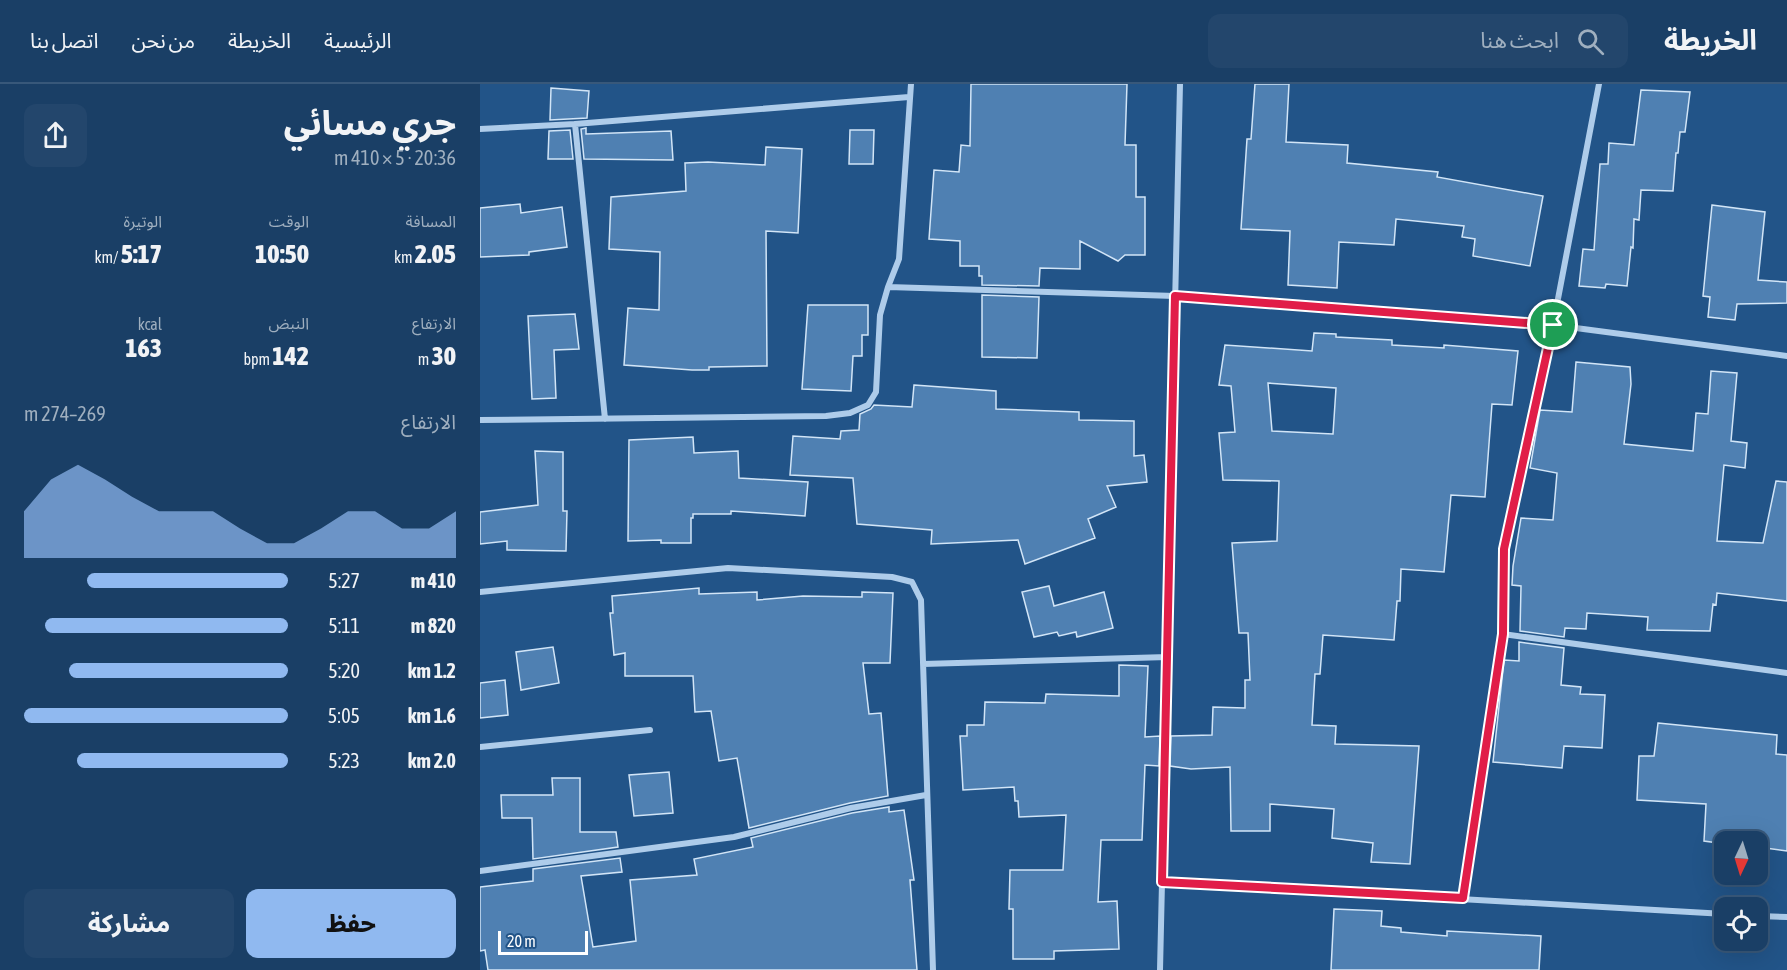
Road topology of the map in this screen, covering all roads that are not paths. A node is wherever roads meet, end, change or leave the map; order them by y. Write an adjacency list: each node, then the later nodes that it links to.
1 (911, 84): 4 (street)
2 (1180, 84): 8 (street)
3 (1599, 84): 9 (street)
4 (909, 98): 5 (street); 7 (street)
5 (575, 124): 6 (street); 11 (street)
6 (480, 129)
7 (888, 287): 8 (street); 11 (street)
8 (1175, 296): 9 (street); 15 (street)
9 (1553, 325): 10 (street); 14 (street)
10 (1787, 356)
11 (605, 419): 12 (street)
12 (480, 420)
13 (480, 592): 16 (street)
14 (1503, 634): 17 (street); 23 (street)
15 (1168, 657): 16 (street); 22 (street)
16 (923, 664): 20 (street)
17 (1787, 673)
18 (650, 730): 19 (street)
19 (480, 747)
20 (926, 795): 21 (street); 27 (street)
21 (480, 872)
22 (1162, 882): 23 (street); 28 (street)
23 (1463, 898): 24 (street)
24 (1714, 913)
25 (1768, 916): 26 (street)
26 (1787, 917)
27 (933, 970)
28 (1160, 970)

